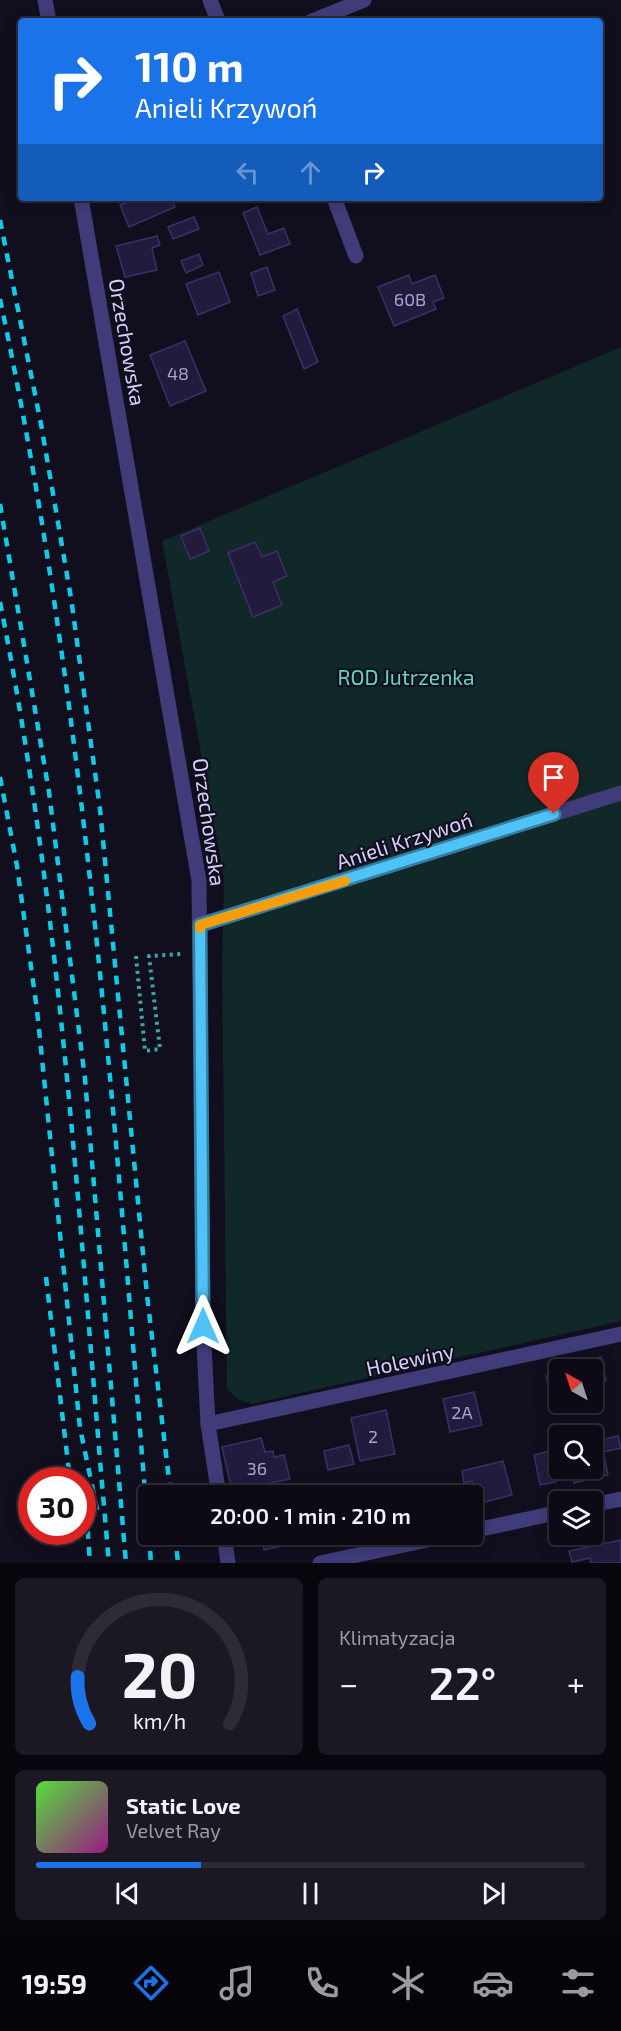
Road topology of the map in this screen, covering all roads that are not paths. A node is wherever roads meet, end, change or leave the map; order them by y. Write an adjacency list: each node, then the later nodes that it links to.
1 (45, 0): 4 (street)
2 (210, 0): 5 (street)
3 (364, 0): 6 (street)
4 (48, 18)
5 (217, 18)
6 (319, 18)
7 (82, 201): 11 (street, Orzechowska)
8 (335, 201): 9 (street)
9 (356, 256)
10 (621, 793): 11 (street, Anieli Krzywoń)
11 (200, 925): 13 (street, Orzechowska)
12 (621, 1334): 13 (street, Holewiny)
13 (208, 1424): 14 (street, Orzechowska)
14 (217, 1485)
15 (621, 1499): 16 (street)
16 (603, 1503)
17 (549, 1514): 18 (street)
18 (483, 1529)
19 (226, 1545): 21 (street)
20 (404, 1545): 22 (street)
21 (228, 1563)
22 (321, 1563)

